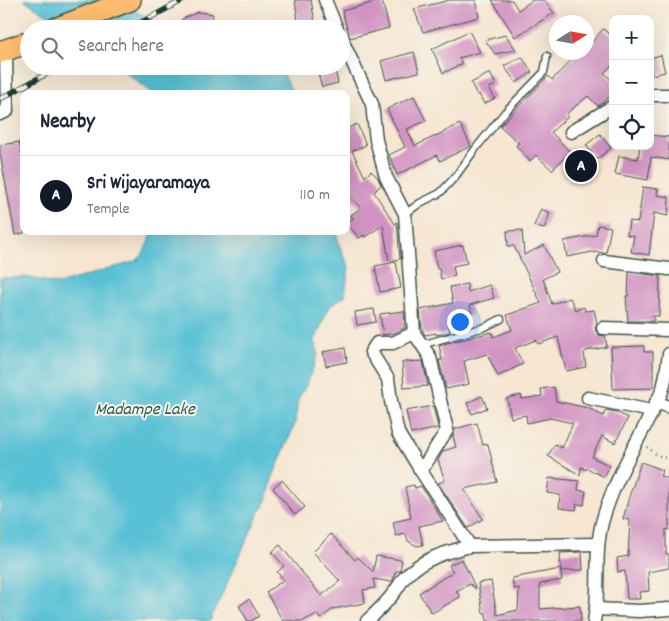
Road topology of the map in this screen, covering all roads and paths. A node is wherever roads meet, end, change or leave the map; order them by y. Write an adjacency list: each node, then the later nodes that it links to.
1 (130, 0): 3 (highway)
2 (325, 0): 4 (street)
3 (77, 20)
4 (333, 20)
5 (20, 45): 6 (highway)
6 (3, 51): 12 (street)
7 (547, 56): 14 (lane)
8 (350, 57): 14 (street)
9 (669, 95): 10 (street)
10 (654, 96)
11 (609, 108): 13 (street)
12 (0, 114)
13 (571, 132)
14 (405, 214): 20 (street)
15 (604, 262): 16 (street)
16 (669, 269)
17 (501, 319): 21 (lane)
18 (603, 328): 19 (street)
19 (669, 330)
20 (414, 333): 21 (street); 28 (street)
21 (421, 345): 28 (street)
22 (669, 354): 24 (street)
23 (588, 398): 24 (street)
24 (654, 406): 25 (street); 26 (street)
25 (669, 407)
26 (637, 440): 27 (path); 29 (street)
27 (669, 459)
28 (421, 471): 30 (street)
29 (597, 544): 30 (street); 32 (street)
30 (470, 546): 33 (street)
31 (669, 609): 32 (street)
32 (595, 615)
33 (367, 621)

